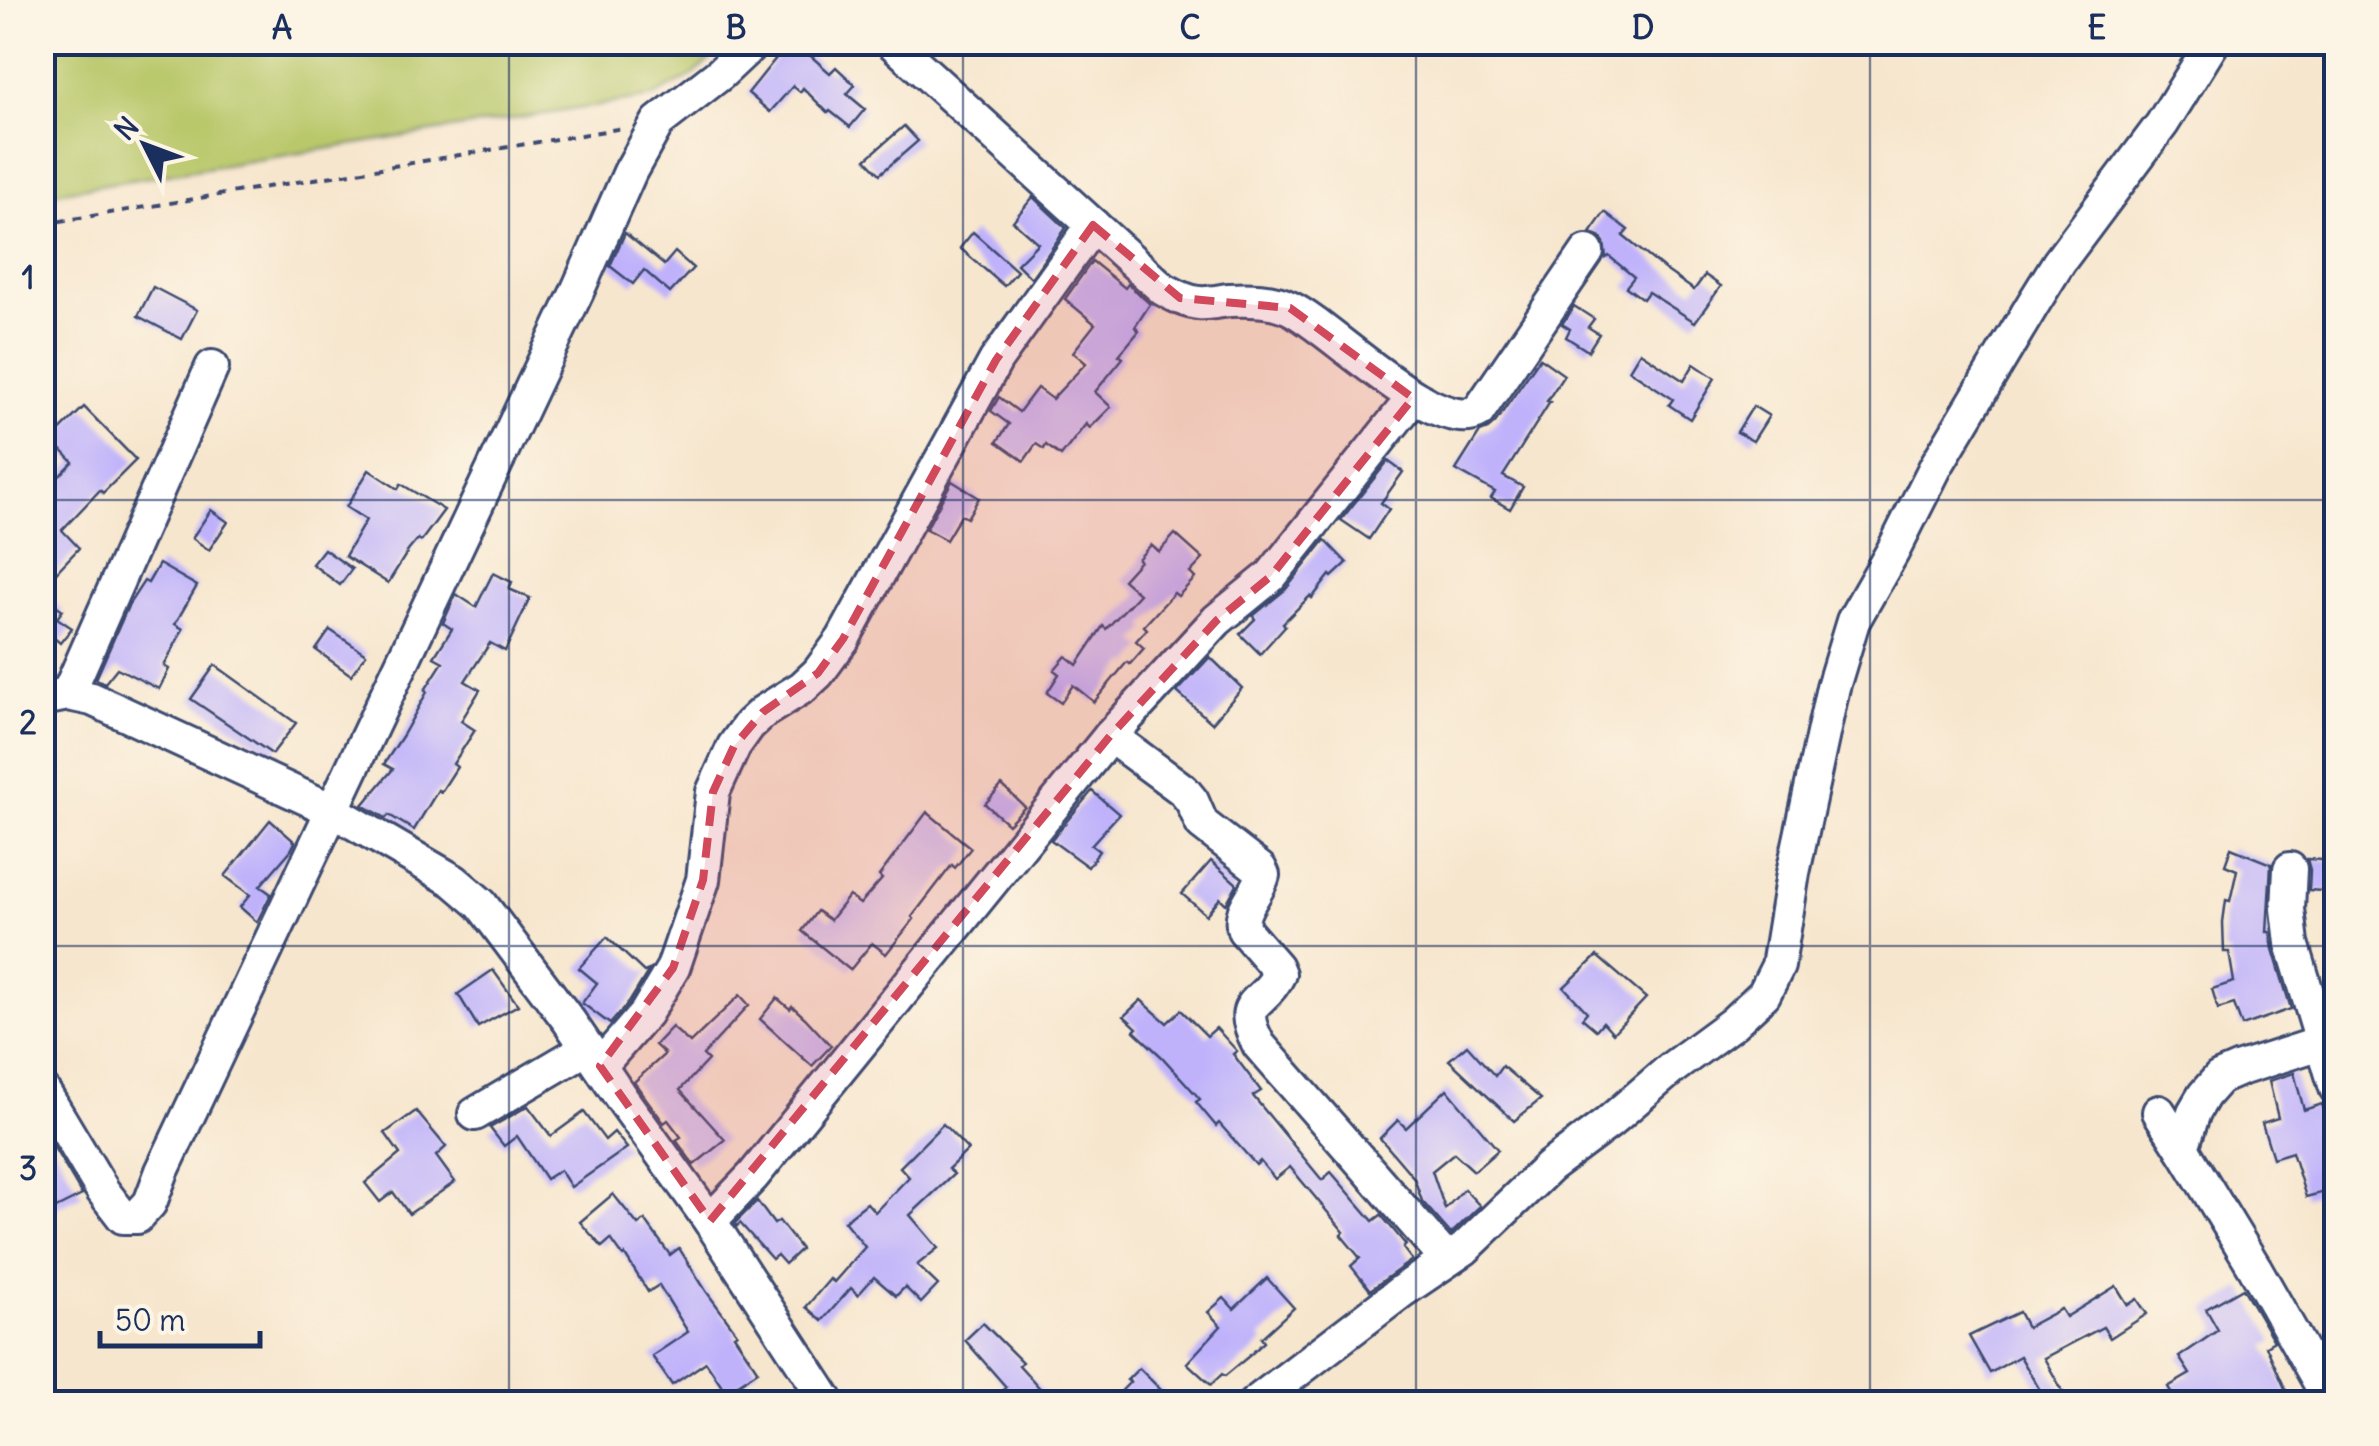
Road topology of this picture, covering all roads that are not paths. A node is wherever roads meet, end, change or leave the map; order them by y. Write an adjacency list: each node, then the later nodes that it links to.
1 (754, 42): 10 (street)
2 (892, 42): 4 (street)
3 (2213, 42): 20 (street)
4 (1093, 225): 7 (street); 13 (street)
5 (1588, 252): 7 (street)
6 (212, 368): 8 (street)
7 (1413, 398): 9 (street)
8 (50, 697): 10 (street)
9 (1110, 736): 19 (street); 20 (street)
10 (332, 810): 13 (street); 15 (street)
11 (2290, 870): 12 (street)
12 (2324, 1042): 14 (street); 18 (street)
13 (594, 1057): 17 (street); 19 (street)
14 (2336, 1088)
15 (42, 1089)
16 (2159, 1112): 18 (street)
17 (475, 1114)
18 (2182, 1148): 23 (street)
19 (710, 1221): 21 (street)
20 (1447, 1260): 22 (street)
21 (828, 1404)
22 (1254, 1404)
23 (2332, 1404)

